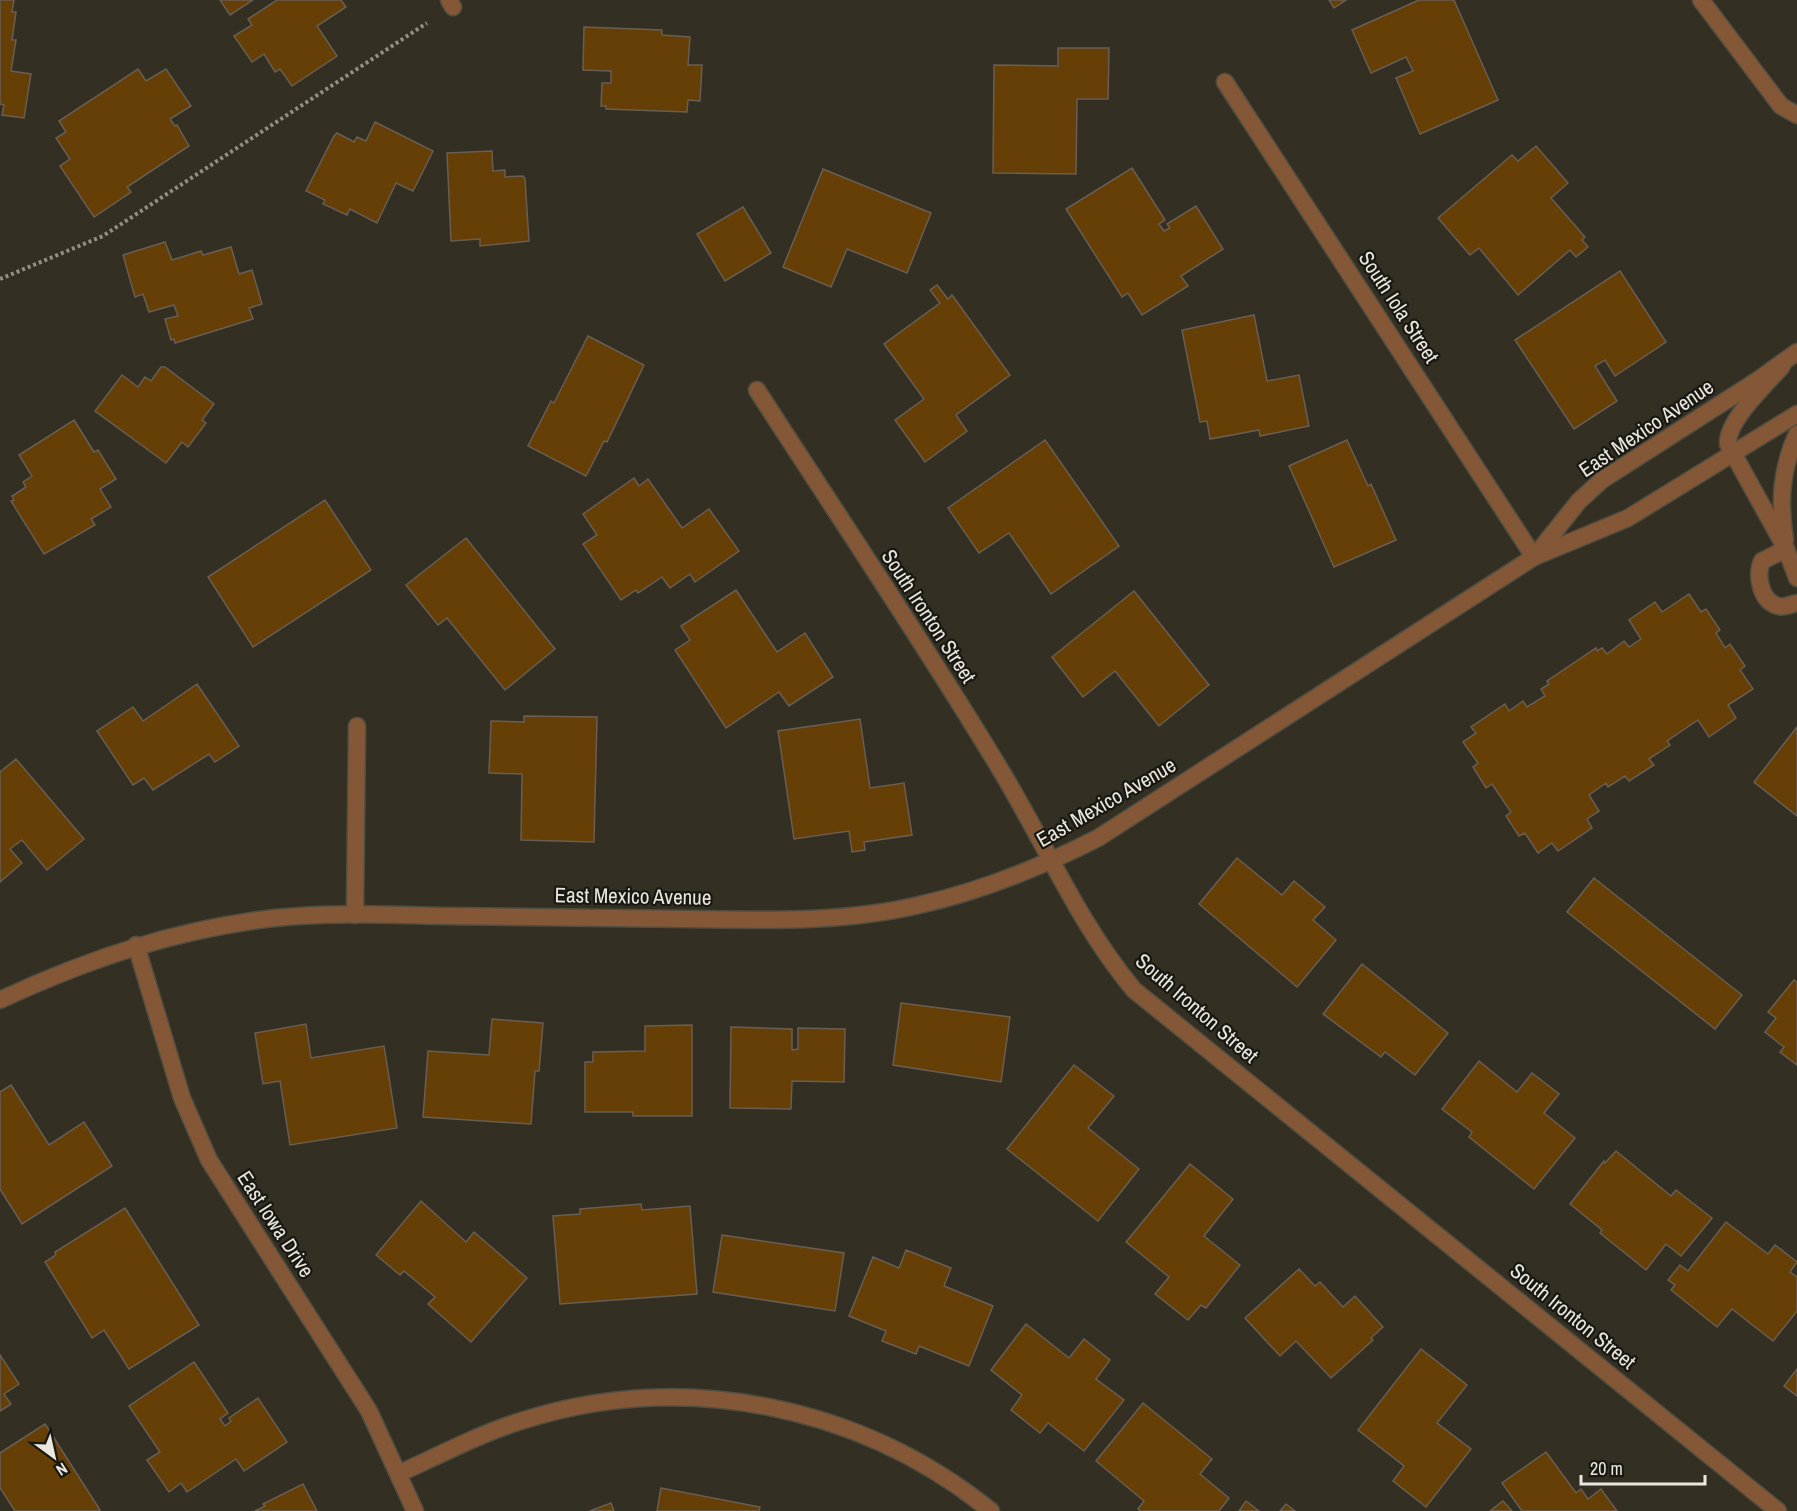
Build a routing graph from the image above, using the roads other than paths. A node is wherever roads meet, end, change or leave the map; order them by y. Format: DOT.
graph roads {
  1 [pos="1701,0"];
  2 [pos="1225,82"];
  3 [pos="1797,115"];
  4 [pos="1794,354"];
  5 [pos="757,390"];
  6 [pos="1797,414"];
  7 [pos="1797,434"];
  8 [pos="1732,455"];
  9 [pos="1786,549"];
  10 [pos="1534,557"];
  11 [pos="1797,578"];
  12 [pos="1797,603"];
  13 [pos="357,726"];
  14 [pos="1051,861"];
  15 [pos="355,915"];
  16 [pos="136,945"];
  17 [pos="0,1000"];
  18 [pos="400,1473"];
  19 [pos="415,1511"];
  20 [pos="992,1511"];
  21 [pos="1778,1511"];
  1 -- 3 [label="street"];
  2 -- 10 [label="street, South Iola Street"];
  4 -- 8 [label="street"];
  4 -- 10 [label="street, East Mexico Avenue"];
  5 -- 14 [label="street, South Ironton Street"];
  6 -- 8 [label="street, East Mexico Avenue"];
  7 -- 9 [label="street"];
  8 -- 9 [label="street"];
  8 -- 10 [label="street, East Mexico Avenue"];
  9 -- 11 [label="street"];
  9 -- 12 [label="street"];
  10 -- 14 [label="street, East Mexico Avenue"];
  13 -- 15 [label="street"];
  14 -- 15 [label="street, East Mexico Avenue"];
  14 -- 21 [label="street, South Ironton Street"];
  15 -- 16 [label="street, East Mexico Avenue"];
  16 -- 17 [label="street, East Mexico Avenue"];
  16 -- 18 [label="street, East Iowa Drive"];
  18 -- 19 [label="street, East Iowa Drive"];
  18 -- 20 [label="street"];
}
